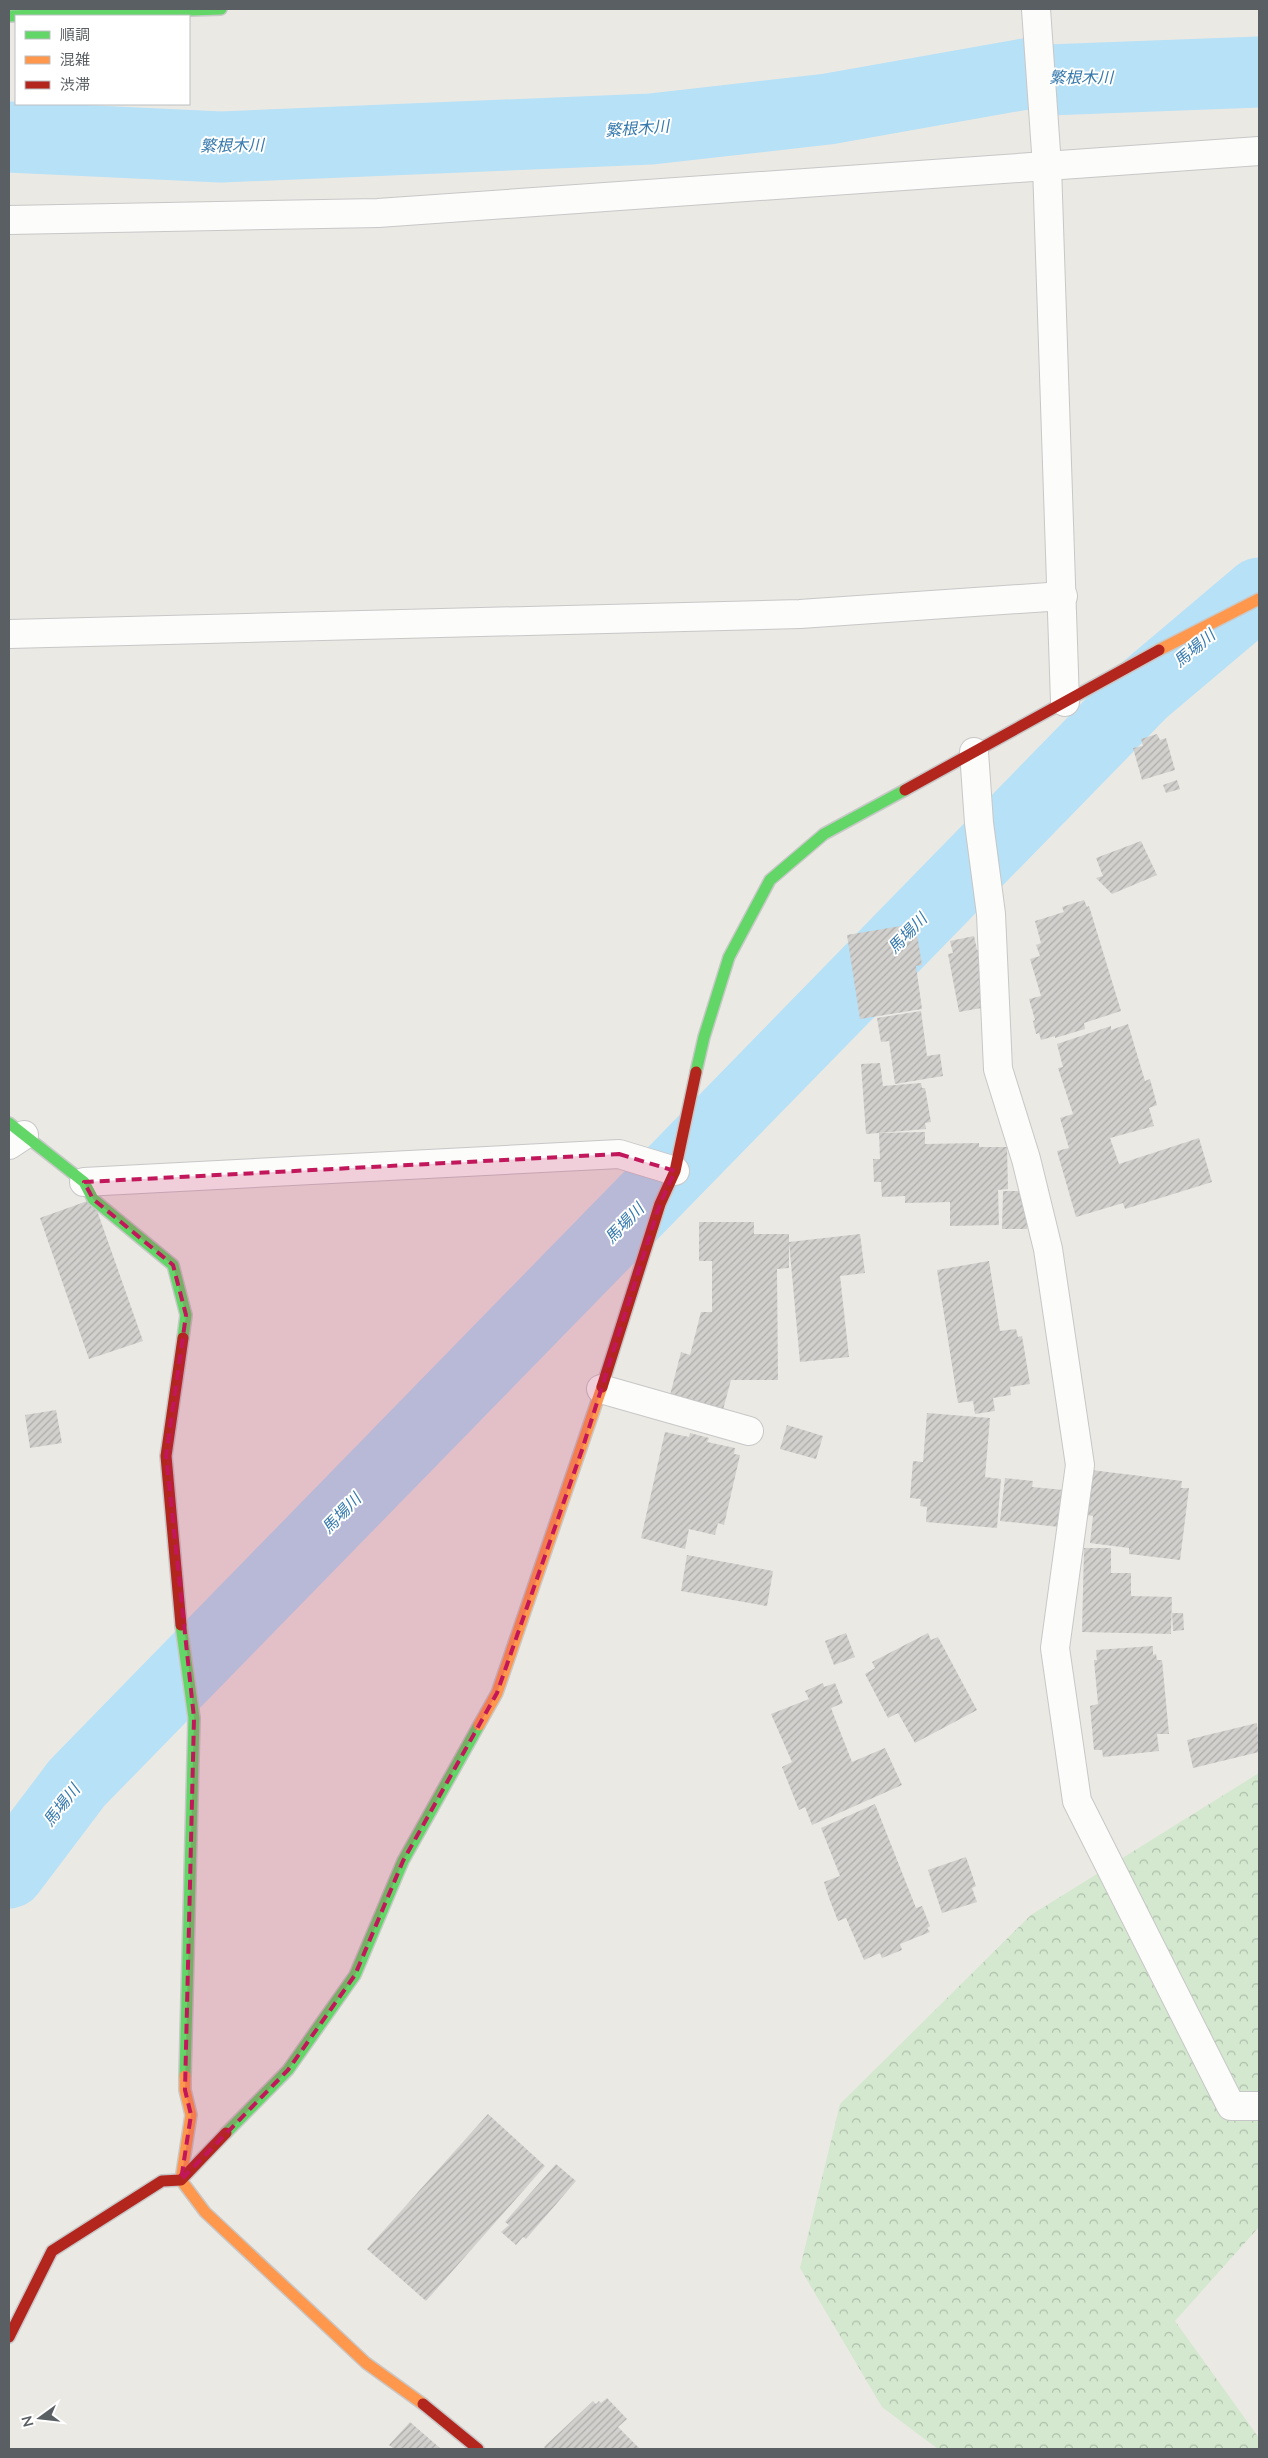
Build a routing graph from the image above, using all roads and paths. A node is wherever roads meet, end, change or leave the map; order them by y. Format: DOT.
graph roads {
  1 [pos="221,9"];
  2 [pos="1036,10"];
  3 [pos="56,15"];
  4 [pos="1259,152"];
  5 [pos="1047,166"];
  6 [pos="9,220"];
  7 [pos="1063,596"];
  8 [pos="1259,599"];
  9 [pos="9,634"];
  10 [pos="1065,702"];
  11 [pos="974,752"];
  12 [pos="14,1134"];
  13 [pos="675,1171"];
  14 [pos="84,1182"];
  15 [pos="601,1389"];
  16 [pos="749,1431"];
  17 [pos="1259,2106"];
  18 [pos="181,2180"];
  19 [pos="9,2337"];
  20 [pos="478,2449"];
  1 -- 3 [label="street"];
  2 -- 5 [label="street"];
  4 -- 5 [label="street"];
  5 -- 6 [label="street"];
  5 -- 7 [label="street"];
  7 -- 9 [label="street"];
  7 -- 10 [label="street"];
  8 -- 10 [label="street"];
  10 -- 11 [label="street"];
  11 -- 13 [label="street"];
  11 -- 17 [label="street"];
  12 -- 14 [label="street"];
  13 -- 14 [label="street"];
  13 -- 15 [label="street"];
  14 -- 18 [label="street"];
  15 -- 16 [label="street"];
  15 -- 18 [label="street"];
  18 -- 19 [label="street"];
  18 -- 20 [label="street"];
}
